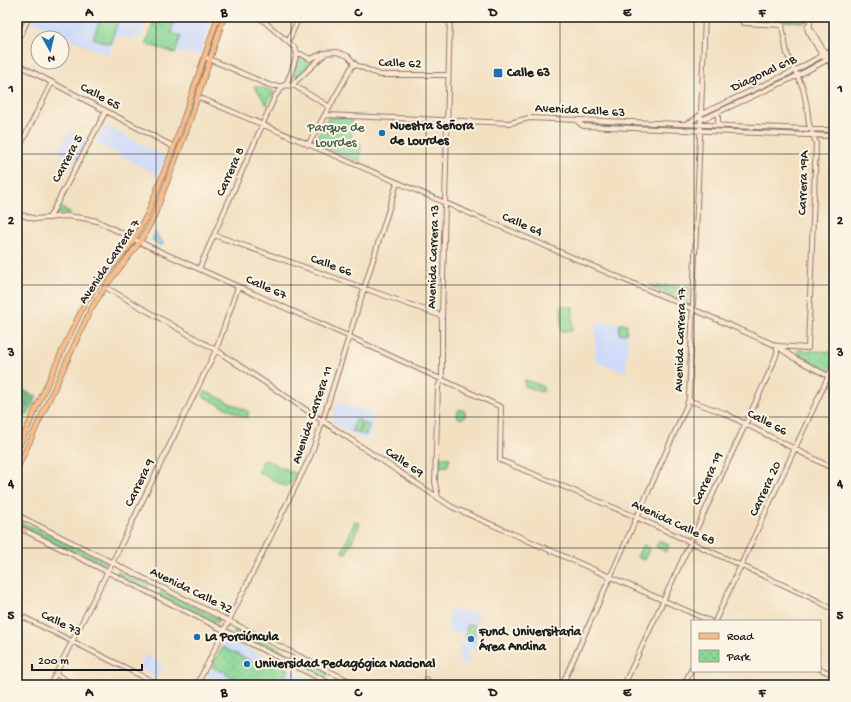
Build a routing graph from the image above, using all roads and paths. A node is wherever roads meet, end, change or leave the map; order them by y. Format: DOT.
graph roads {
  1 [pos="29,17"];
  2 [pos="218,17"];
  3 [pos="224,17"];
  4 [pos="259,17"];
  5 [pos="299,17"];
  6 [pos="450,17"];
  7 [pos="705,17"];
  8 [pos="743,17"];
  9 [pos="810,17"];
  10 [pos="288,42"];
  11 [pos="17,43"];
  12 [pos="834,49"];
  13 [pos="328,52"];
  14 [pos="297,54"];
  15 [pos="824,55"];
  16 [pos="834,56"];
  17 [pos="205,57"];
  18 [pos="210,60"];
  19 [pos="827,60"];
  20 [pos="354,63"];
  21 [pos="17,64"];
  22 [pos="794,71"];
  23 [pos="834,72"];
  24 [pos="292,73"];
  25 [pos="448,75"];
  26 [pos="797,76"];
  27 [pos="300,78"];
  28 [pos="52,82"];
  29 [pos="285,85"];
  30 [pos="292,85"];
  31 [pos="198,97"];
  32 [pos="330,107"];
  33 [pos="106,111"];
  34 [pos="718,112"];
  35 [pos="701,114"];
  36 [pos="326,115"];
  37 [pos="448,120"];
  38 [pos="570,120"];
  39 [pos="701,120"];
  40 [pos="263,125"];
  41 [pos="682,125"];
  42 [pos="701,125"];
  43 [pos="718,126"];
  44 [pos="811,129"];
  45 [pos="834,130"];
  46 [pos="700,131"];
  47 [pos="814,135"];
  48 [pos="834,136"];
  49 [pos="308,145"];
  50 [pos="174,147"];
  51 [pos="17,152"];
  52 [pos="397,182"];
  53 [pos="446,203"];
  54 [pos="17,214"];
  55 [pos="49,218"];
  56 [pos="214,235"];
  57 [pos="134,239"];
  58 [pos="140,242"];
  59 [pos="199,269"];
  60 [pos="105,287"];
  61 [pos="238,287"];
  62 [pos="364,288"];
  63 [pos="692,308"];
  64 [pos="442,316"];
  65 [pos="350,337"];
  66 [pos="777,346"];
  67 [pos="216,350"];
  68 [pos="834,364"];
  69 [pos="828,376"];
  70 [pos="442,379"];
  71 [pos="834,379"];
  72 [pos="688,400"];
  73 [pos="323,421"];
  74 [pos="745,423"];
  75 [pos="795,449"];
  76 [pos="17,451"];
  77 [pos="500,460"];
  78 [pos="17,469"];
  79 [pos="834,469"];
  80 [pos="438,497"];
  81 [pos="17,511"];
  82 [pos="19,516"];
  83 [pos="636,517"];
  84 [pos="17,528"];
  85 [pos="25,531"];
  86 [pos="691,542"];
  87 [pos="112,563"];
  88 [pos="741,566"];
  89 [pos="107,573"];
  90 [pos="609,577"];
  91 [pos="663,600"];
  92 [pos="834,610"];
  93 [pos="17,614"];
  94 [pos="708,620"];
  95 [pos="715,620"];
  96 [pos="228,621"];
  97 [pos="224,631"];
  98 [pos="72,641"];
  99 [pos="821,669"];
  100 [pos="691,670"];
  101 [pos="56,674"];
  102 [pos="338,675"];
  103 [pos="834,675"];
  104 [pos="427,679"];
  105 [pos="50,685"];
  106 [pos="74,685"];
  107 [pos="160,685"];
  108 [pos="197,685"];
  109 [pos="332,685"];
  110 [pos="357,685"];
  111 [pos="362,685"];
  112 [pos="426,685"];
  113 [pos="562,685"];
  114 [pos="624,685"];
  115 [pos="684,685"];
  1 -- 11 [label="street"];
  2 -- 17 [label="main road, Avenida Carrera 7"];
  3 -- 18 [label="main road, Avenida Carrera 7"];
  4 -- 10 [label="street"];
  5 -- 10 [label="street"];
  6 -- 25 [label="street, Avenida Carrera 13"];
  7 -- 35 [label="street, Avenida Carrera 17"];
  8 -- 22 [label="street, Carrera 19A"];
  9 -- 15 [label="street"];
  10 -- 14 [label="street"];
  12 -- 15 [label="street, Diagonal 61B"];
  13 -- 14 [label="street"];
  13 -- 20 [label="street, Calle 62"];
  13 -- 27 [label="street"];
  14 -- 24 [label="street"];
  15 -- 19 [label="street"];
  15 -- 22 [label="street, Diagonal 61B"];
  16 -- 19 [label="street, Diagonal 61B"];
  17 -- 18 [label="street"];
  17 -- 50 [label="main road, Avenida Carrera 7"];
  18 -- 29 [label="street"];
  18 -- 31 [label="main road, Avenida Carrera 7"];
  19 -- 23 [label="street"];
  19 -- 26 [label="street, Diagonal 61B"];
  20 -- 25 [label="street, Calle 62"];
  20 -- 32 [label="street"];
  21 -- 28 [label="street, Calle 65"];
  22 -- 26 [label="street, Carrera 19A"];
  22 -- 35 [label="street, Diagonal 61B"];
  24 -- 27 [label="street"];
  24 -- 29 [label="street"];
  25 -- 37 [label="street, Avenida Carrera 13"];
  26 -- 34 [label="street, Diagonal 61B"];
  26 -- 44 [label="street, Carrera 19A"];
  27 -- 30 [label="street"];
  28 -- 33 [label="street, Calle 65"];
  28 -- 51 [label="street"];
  29 -- 30 [label="street"];
  29 -- 40 [label="street, Carrera 8"];
  30 -- 32 [label="street"];
  31 -- 40 [label="street, Calle 64"];
  31 -- 58 [label="main road, Avenida Carrera 7"];
  32 -- 36 [label="street"];
  33 -- 50 [label="street, Calle 65"];
  33 -- 55 [label="street, Carrera 5"];
  34 -- 39 [label="street, Diagonal 61B"];
  34 -- 43 [label="street"];
  35 -- 39 [label="street, Avenida Carrera 17"];
  35 -- 41 [label="street, Diagonal 61B"];
  36 -- 37 [label="street, Avenida Calle 63"];
  36 -- 49 [label="street"];
  37 -- 38 [label="street, Avenida Calle 63"];
  37 -- 53 [label="street, Avenida Carrera 13"];
  38 -- 41 [label="street, Avenida Calle 63"];
  38 -- 46 [label="street, Avenida Calle 63"];
  39 -- 42 [label="street, Avenida Carrera 17"];
  40 -- 49 [label="street, Calle 64"];
  40 -- 56 [label="street, Carrera 8"];
  41 -- 42 [label="street, Avenida Calle 63"];
  42 -- 43 [label="street, Avenida Calle 63"];
  42 -- 46 [label="street, Avenida Carrera 17"];
  43 -- 44 [label="street, Avenida Calle 63"];
  44 -- 45 [label="street, Avenida Calle 63"];
  44 -- 47 [label="street, Carrera 19A"];
  46 -- 47 [label="street, Avenida Calle 63"];
  46 -- 63 [label="street, Avenida Carrera 17"];
  47 -- 48 [label="street, Avenida Calle 63"];
  47 -- 66 [label="street, Carrera 19A"];
  49 -- 52 [label="street, Calle 64"];
  50 -- 57 [label="main road, Avenida Carrera 7"];
  52 -- 53 [label="street, Calle 64"];
  52 -- 62 [label="street, Avenida Carrera 11"];
  53 -- 63 [label="street, Calle 64"];
  53 -- 64 [label="street, Avenida Carrera 13"];
  54 -- 55 [label="street, Calle 67"];
  55 -- 57 [label="street, Calle 67"];
  56 -- 59 [label="street, Carrera 8"];
  56 -- 62 [label="street, Calle 66"];
  57 -- 58 [label="street, Calle 67"];
  57 -- 76 [label="main road, Avenida Carrera 7"];
  58 -- 59 [label="street, Calle 67"];
  58 -- 60 [label="main road, Avenida Carrera 7"];
  59 -- 61 [label="street, Calle 67"];
  60 -- 67 [label="street, Calle 69"];
  60 -- 78 [label="main road, Avenida Carrera 7"];
  61 -- 65 [label="street, Calle 67"];
  61 -- 67 [label="street, Carrera 9"];
  62 -- 64 [label="street, Calle 66"];
  62 -- 65 [label="street, Avenida Carrera 11"];
  63 -- 66 [label="street, Calle 64"];
  63 -- 72 [label="street, Avenida Carrera 17"];
  64 -- 70 [label="street, Avenida Carrera 13"];
  65 -- 70 [label="street, Calle 67"];
  65 -- 73 [label="street, Avenida Carrera 11"];
  66 -- 69 [label="street, Calle 64"];
  66 -- 74 [label="street, Carrera 19"];
  67 -- 73 [label="street, Calle 69"];
  67 -- 87 [label="street, Carrera 9"];
  68 -- 69 [label="street, Carrera 20"];
  69 -- 71 [label="street, Calle 64"];
  69 -- 75 [label="street, Carrera 20"];
  70 -- 77 [label="street, Calle 67"];
  70 -- 80 [label="street, Avenida Carrera 13"];
  72 -- 74 [label="street, Calle 66"];
  72 -- 83 [label="street, Avenida Carrera 17"];
  73 -- 80 [label="street, Calle 69"];
  73 -- 96 [label="street, Avenida Carrera 11"];
  74 -- 75 [label="street, Calle 66"];
  74 -- 86 [label="street, Carrera 19"];
  75 -- 79 [label="street, Calle 66"];
  75 -- 88 [label="street, Carrera 20"];
  77 -- 83 [label="street, Avenida Calle 68"];
  80 -- 90 [label="street, Calle 69"];
  81 -- 82 [label="main road"];
  82 -- 87 [label="street, Avenida Calle 72"];
  83 -- 86 [label="street, Avenida Calle 68"];
  83 -- 90 [label="street, Avenida Carrera 17"];
  84 -- 85 [label="main road"];
  85 -- 89 [label="street, Avenida Calle 72"];
  86 -- 88 [label="street, Avenida Calle 68"];
  86 -- 91 [label="street, Carrera 19"];
  87 -- 89 [label="street, Carrera 9"];
  87 -- 96 [label="street, Avenida Calle 72"];
  88 -- 92 [label="street, Avenida Calle 68"];
  88 -- 95 [label="street, Carrera 20"];
  89 -- 97 [label="street, Avenida Calle 72"];
  89 -- 98 [label="street, Carrera 9"];
  90 -- 91 [label="street, Calle 69"];
  90 -- 113 [label="street, Avenida Carrera 17"];
  91 -- 94 [label="street, Calle 69"];
  91 -- 114 [label="street, Carrera 19"];
  93 -- 98 [label="street, Calle 73"];
  96 -- 97 [label="street, Avenida Carrera 11"];
  96 -- 102 [label="street, Avenida Calle 72"];
  97 -- 108 [label="street, Avenida Carrera 11"];
  97 -- 109 [label="street, Avenida Calle 72"];
  98 -- 101 [label="street, Carrera 9"];
  98 -- 107 [label="street, Calle 73"];
  99 -- 103 [label="street"];
  100 -- 115 [label="street"];
  101 -- 105 [label="street, Carrera 9"];
  101 -- 106 [label="street"];
  102 -- 110 [label="street, Avenida Calle 72"];
  102 -- 111 [label="street"];
  104 -- 112 [label="street"];
}
